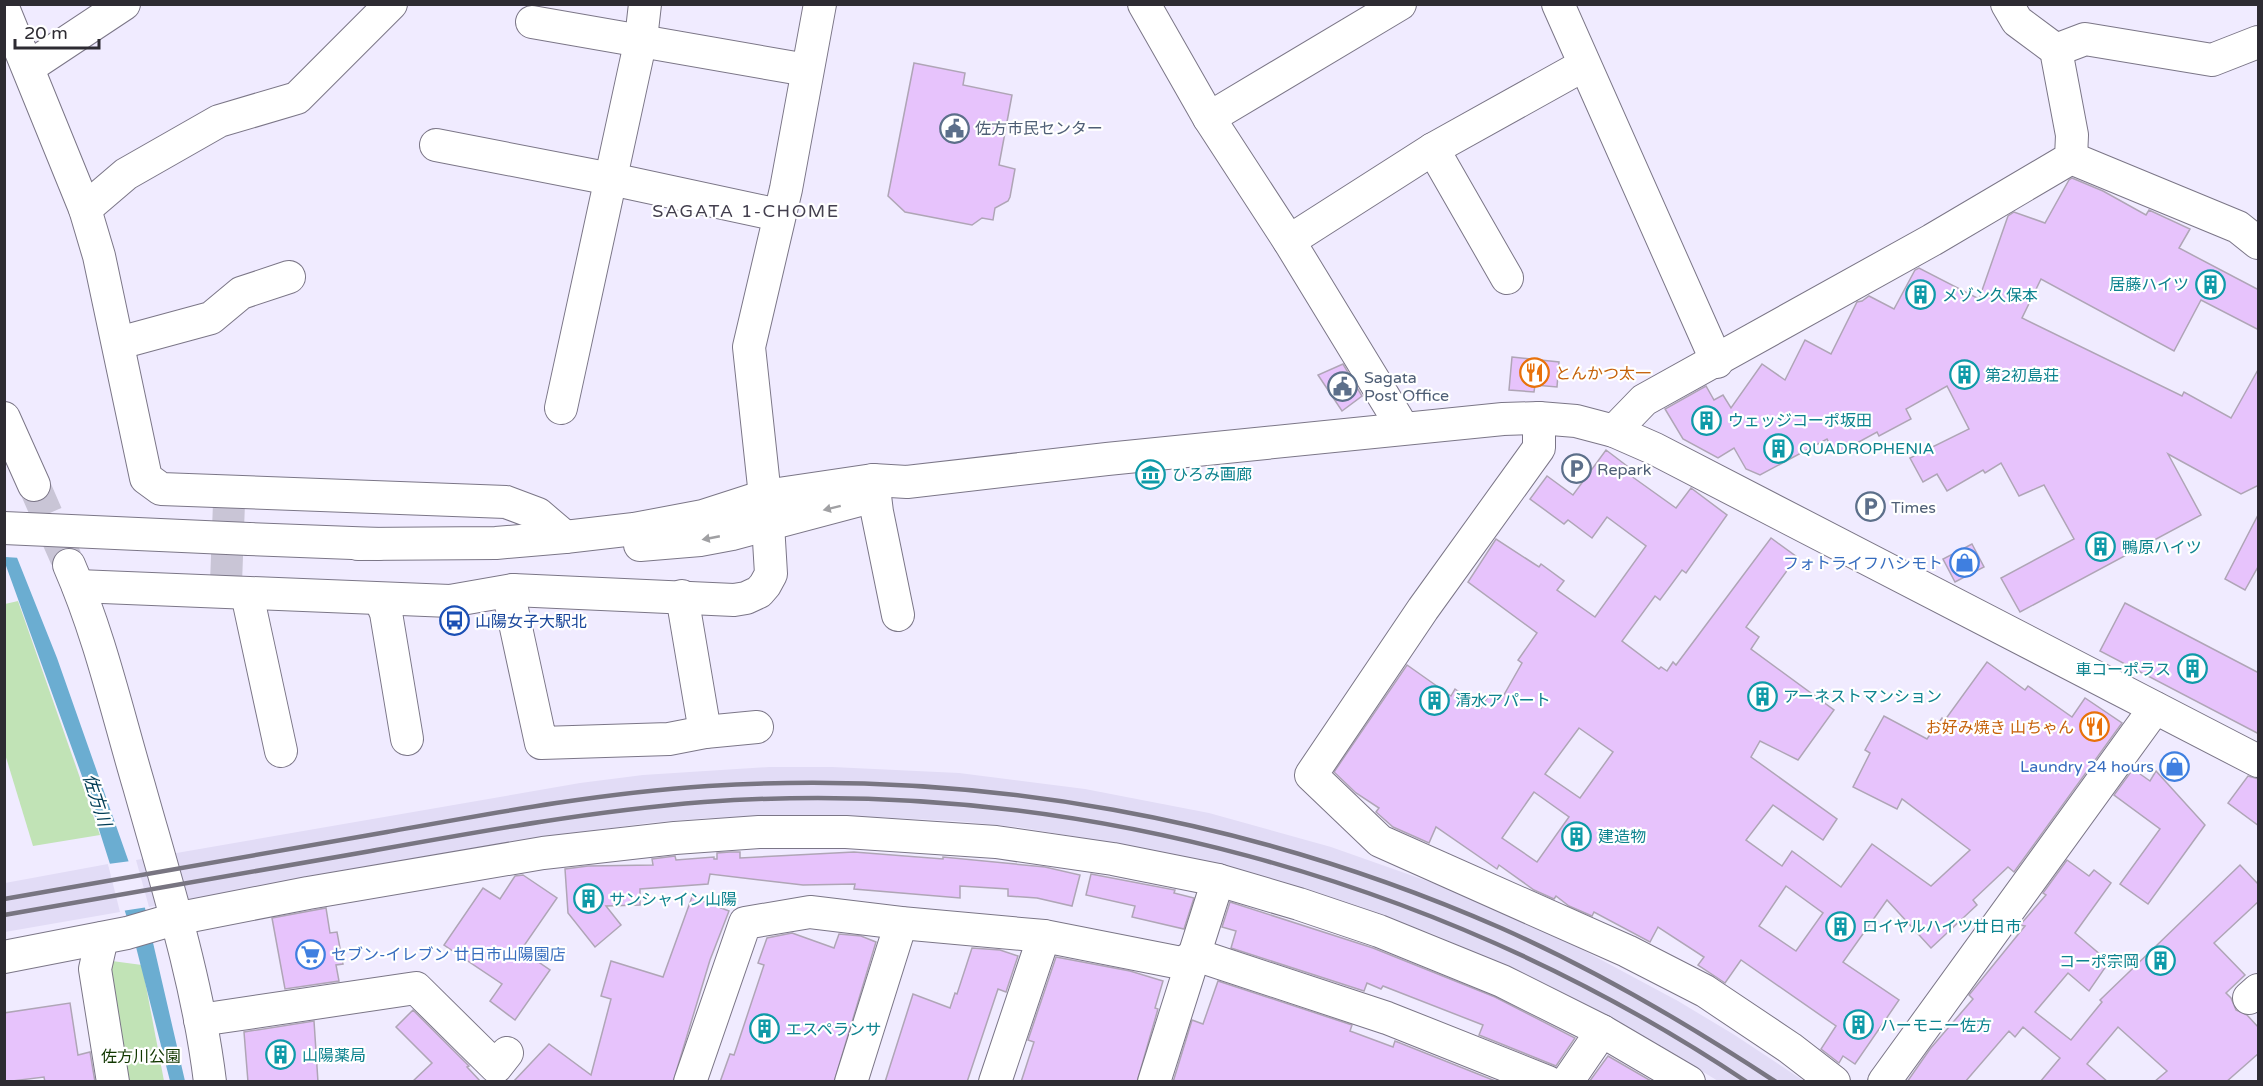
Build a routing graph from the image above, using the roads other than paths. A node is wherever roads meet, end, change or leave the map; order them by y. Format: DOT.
graph roads {
  1 [pos="124,4"];
  2 [pos="391,4"];
  3 [pos="645,4"];
  4 [pos="820,4"];
  5 [pos="1144,4"];
  6 [pos="1400,4"];
  7 [pos="1558,4"];
  8 [pos="2007,4"];
  9 [pos="4,10"];
  10 [pos="532,22"];
  11 [pos="641,39"];
  12 [pos="2259,42"];
  13 [pos="2056,50"];
  14 [pos="1584,65"];
  15 [pos="29,67"];
  16 [pos="807,70"];
  17 [pos="1209,118"];
  18 [pos="436,145"];
  19 [pos="1433,149"];
  20 [pos="2071,158"];
  21 [pos="611,179"];
  22 [pos="85,209"];
  23 [pos="779,215"];
  24 [pos="1289,242"];
  25 [pos="2259,243"];
  26 [pos="289,277"];
  27 [pos="1507,278"];
  28 [pos="119,344"];
  29 [pos="1717,362"];
  30 [pos="561,408"];
  31 [pos="4,418"];
  32 [pos="1539,418"];
  33 [pos="1403,428"];
  34 [pos="1614,431"];
  35 [pos="34,485"];
  36 [pos="874,488"];
  37 [pos="766,510"];
  38 [pos="4,528"];
  39 [pos="566,537"];
  40 [pos="358,544"];
  41 [pos="233,590"];
  42 [pos="513,590"];
  43 [pos="681,596"];
  44 [pos="380,599"];
  45 [pos="898,615"];
  46 [pos="2155,708"];
  47 [pos="757,727"];
  48 [pos="705,732"];
  49 [pos="407,739"];
  50 [pos="281,752"];
  51 [pos="2259,761"];
  52 [pos="1218,880"];
  53 [pos="901,923"];
  54 [pos="138,929"];
  55 [pos="1044,936"];
  56 [pos="1196,956"];
  57 [pos="4,957"];
  58 [pos="200,1020"];
  59 [pos="1602,1031"];
  60 [pos="507,1053"];
  61 [pos="1163,1079"];
  62 [pos="113,1082"];
  63 [pos="210,1082"];
  64 [pos="690,1082"];
  65 [pos="851,1082"];
  66 [pos="995,1082"];
  67 [pos="1548,1082"];
  68 [pos="1568,1082"];
  69 [pos="1689,1082"];
  70 [pos="1834,1082"];
  71 [pos="1884,1082"];
  1 -- 15 [label="street"];
  2 -- 22 [label="street"];
  3 -- 11 [label="street"];
  4 -- 16 [label="street"];
  5 -- 17 [label="street"];
  6 -- 17 [label="street"];
  7 -- 14 [label="street"];
  8 -- 13 [label="street"];
  9 -- 15 [label="street"];
  10 -- 11 [label="street"];
  11 -- 16 [label="street"];
  11 -- 21 [label="street"];
  12 -- 13 [label="street"];
  13 -- 20 [label="street"];
  14 -- 19 [label="street"];
  14 -- 29 [label="street"];
  15 -- 22 [label="street"];
  16 -- 23 [label="street"];
  17 -- 24 [label="street"];
  18 -- 21 [label="street"];
  19 -- 24 [label="street"];
  19 -- 27 [label="street"];
  20 -- 25 [label="street"];
  20 -- 29 [label="street"];
  21 -- 23 [label="street"];
  21 -- 30 [label="street"];
  22 -- 28 [label="street"];
  23 -- 37 [label="street"];
  24 -- 33 [label="street"];
  26 -- 28 [label="street"];
  28 -- 39 [label="street"];
  29 -- 34 [label="street"];
  31 -- 35 [label="street"];
  32 -- 33 [label="street"];
  32 -- 34 [label="street"];
  32 -- 70 [label="street"];
  33 -- 36 [label="street"];
  34 -- 46 [label="street"];
  36 -- 37 [label="street"];
  36 -- 45 [label="street"];
  37 -- 39 [label="street"];
  37 -- 40 [label="street, one-way"];
  37 -- 43 [label="street"];
  38 -- 40 [label="street, bridge"];
  39 -- 40 [label="street"];
  41 -- 44 [label="street"];
  41 -- 50 [label="street"];
  41 -- 54 [label="street"];
  42 -- 43 [label="street"];
  42 -- 44 [label="street"];
  42 -- 48 [label="street"];
  43 -- 48 [label="street"];
  44 -- 49 [label="street"];
  46 -- 51 [label="street"];
  46 -- 71 [label="street"];
  47 -- 48 [label="street"];
  52 -- 54 [label="street"];
  52 -- 56 [label="street"];
  52 -- 59 [label="street"];
  53 -- 55 [label="street"];
  53 -- 64 [label="street"];
  53 -- 65 [label="street"];
  54 -- 57 [label="street"];
  54 -- 58 [label="street"];
  54 -- 62 [label="street"];
  55 -- 56 [label="street"];
  55 -- 66 [label="street"];
  56 -- 61 [label="street"];
  56 -- 67 [label="street"];
  58 -- 60 [label="street"];
  58 -- 63 [label="street"];
  59 -- 68 [label="street"];
  59 -- 69 [label="street"];
}
